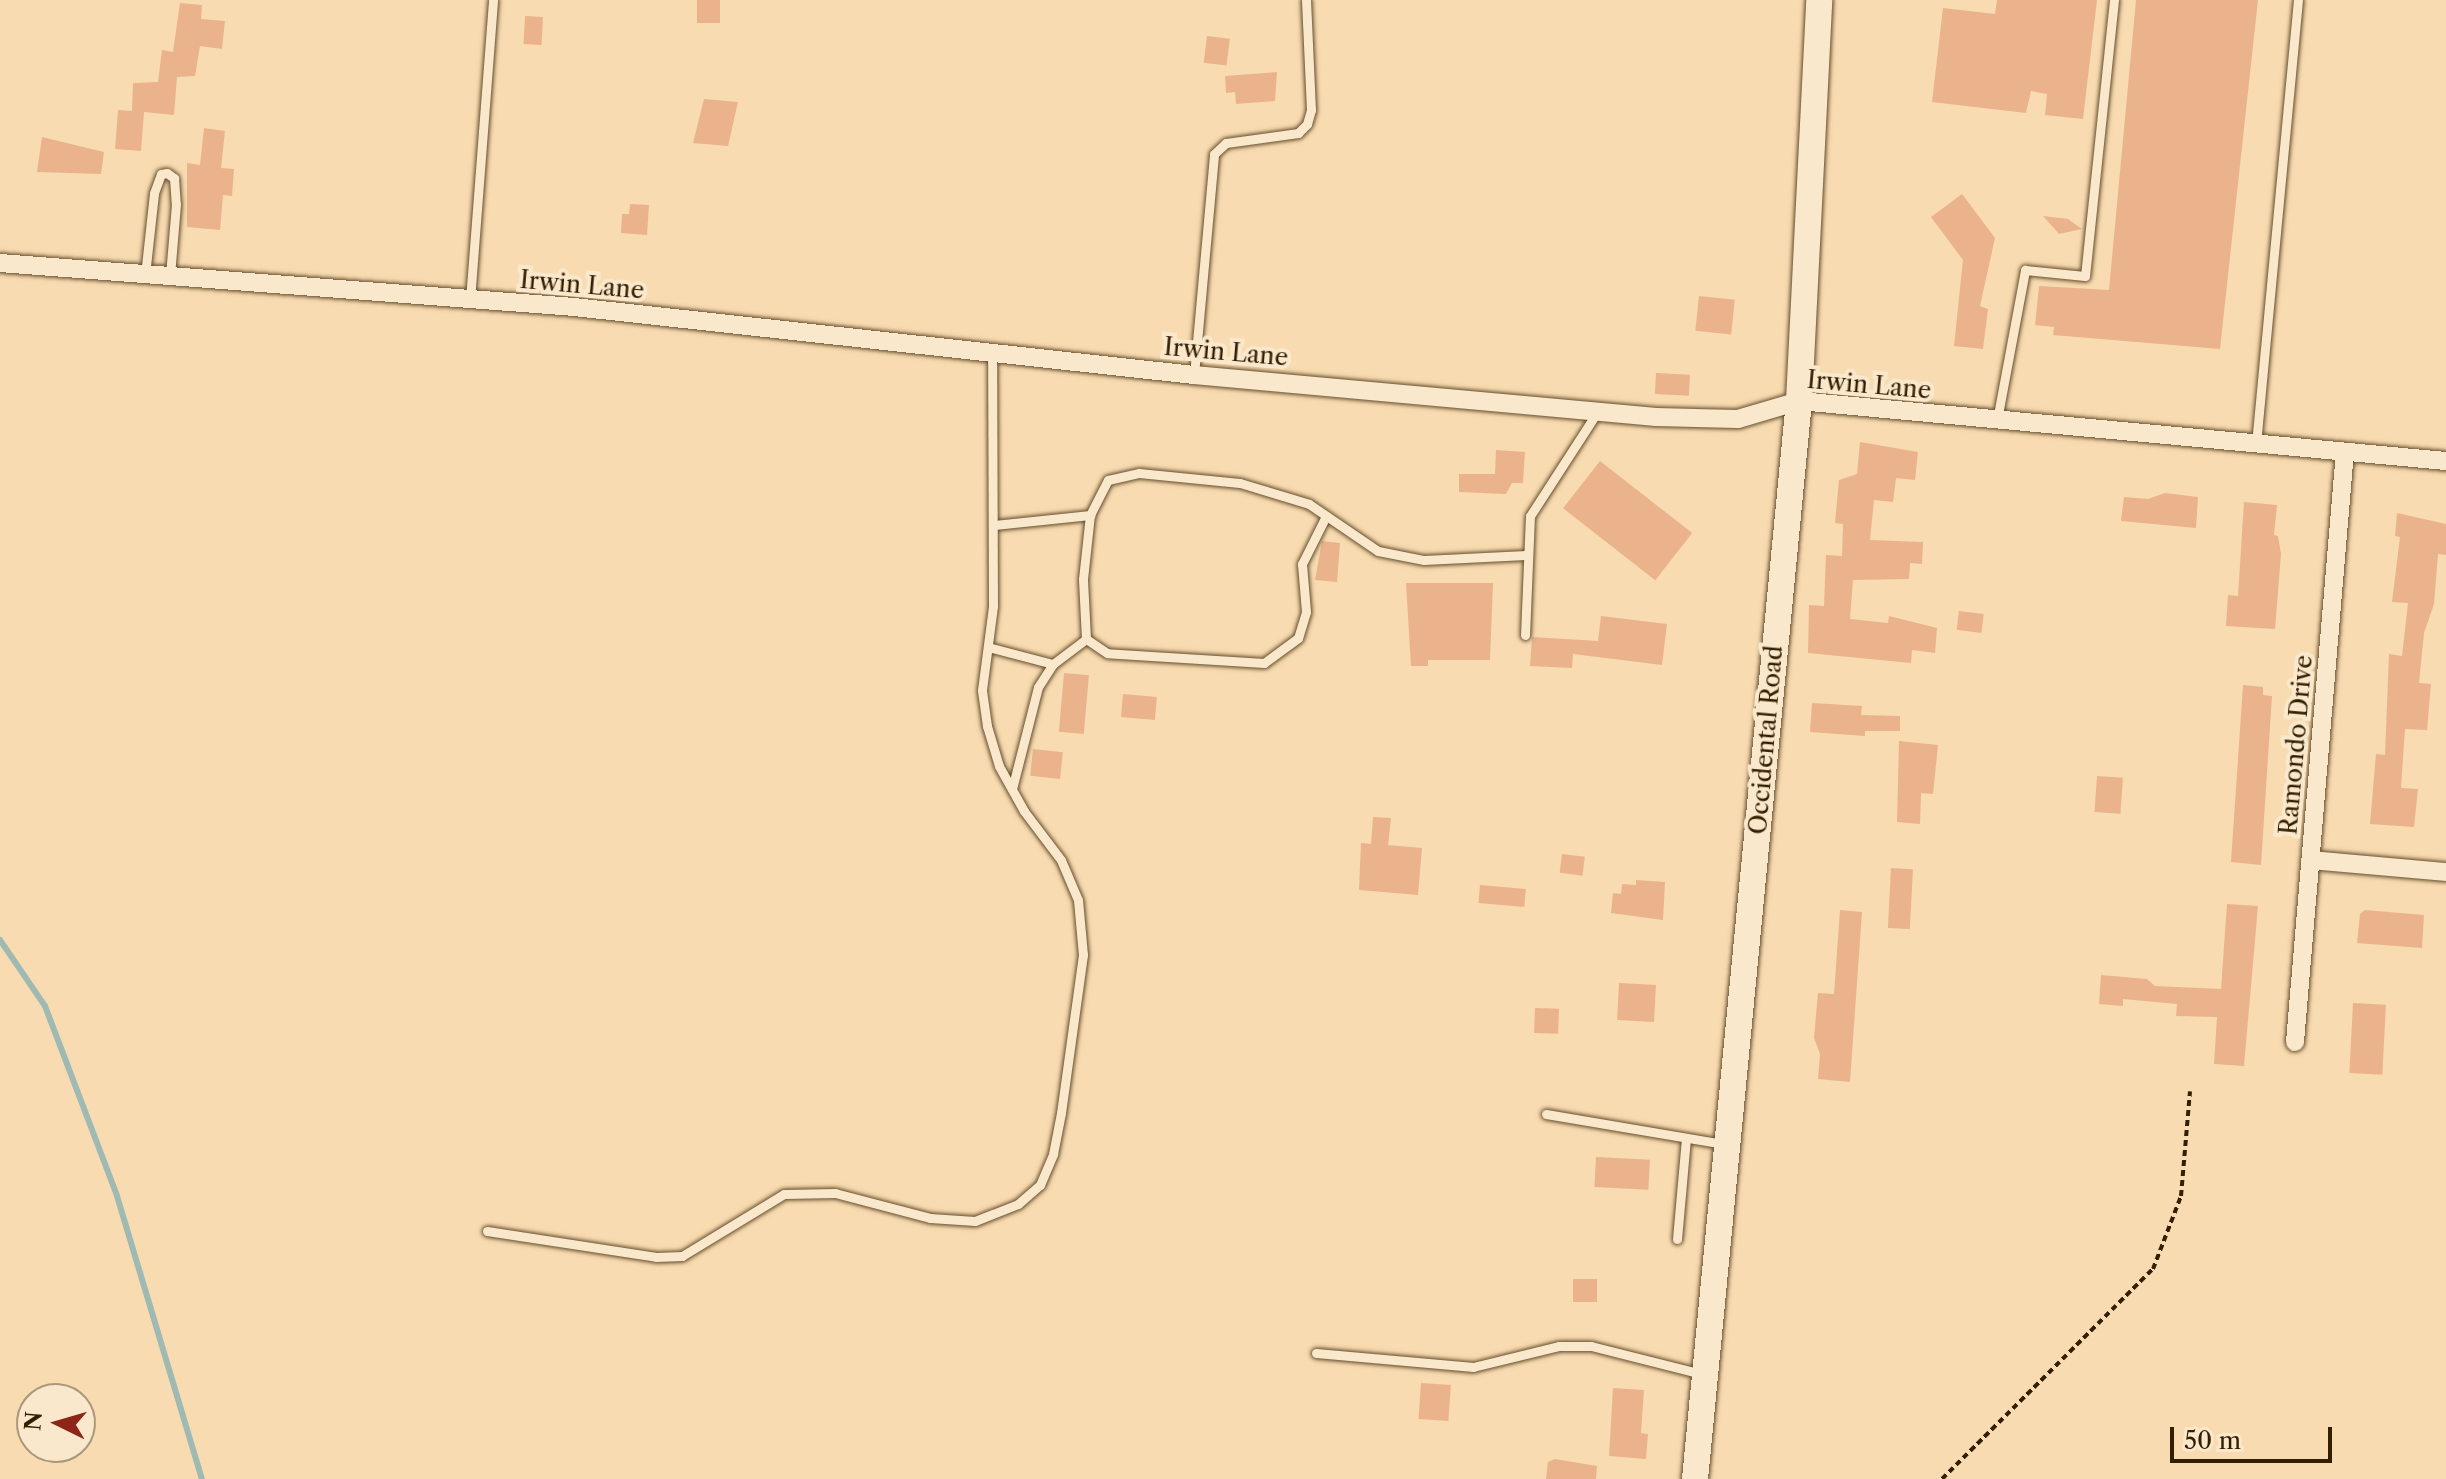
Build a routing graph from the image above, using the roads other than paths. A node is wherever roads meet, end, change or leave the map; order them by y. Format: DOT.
graph roads {
  1 [pos="493,0"];
  2 [pos="1306,0"];
  3 [pos="1819,0"];
  4 [pos="2114,0"];
  5 [pos="2298,0"];
  6 [pos="0,263"];
  7 [pos="145,275"];
  8 [pos="170,277"];
  9 [pos="470,300"];
  10 [pos="992,352"];
  11 [pos="1194,375"];
  12 [pos="1799,401"];
  13 [pos="1598,411"];
  14 [pos="1997,420"];
  15 [pos="2256,444"];
  16 [pos="2345,452"];
  17 [pos="2446,461"];
  18 [pos="1090,515"];
  19 [pos="1326,516"];
  20 [pos="994,525"];
  21 [pos="1526,555"];
  22 [pos="1525,635"];
  23 [pos="1086,639"];
  24 [pos="988,647"];
  25 [pos="1053,664"];
  26 [pos="1012,789"];
  27 [pos="2311,860"];
  28 [pos="2446,872"];
  29 [pos="2295,1042"];
  30 [pos="1546,1114"];
  31 [pos="1686,1138"];
  32 [pos="1727,1144"];
  33 [pos="487,1231"];
  34 [pos="1677,1239"];
  35 [pos="1316,1353"];
  36 [pos="1705,1375"];
  37 [pos="1695,1479"];
  1 -- 9 [label="lane"];
  2 -- 11 [label="lane"];
  3 -- 12 [label="street, Occidental Road"];
  4 -- 14 [label="lane"];
  5 -- 15 [label="lane"];
  6 -- 7 [label="street, Irwin Lane"];
  7 -- 8 [label="street, Irwin Lane"];
  7 -- 8 [label="lane"];
  8 -- 9 [label="street, Irwin Lane"];
  9 -- 10 [label="street, Irwin Lane"];
  10 -- 11 [label="street, Irwin Lane"];
  10 -- 20 [label="lane"];
  11 -- 13 [label="street, Irwin Lane"];
  12 -- 13 [label="street, Irwin Lane"];
  12 -- 14 [label="street, Irwin Lane"];
  12 -- 32 [label="street, Occidental Road"];
  13 -- 21 [label="lane"];
  14 -- 15 [label="street, Irwin Lane"];
  15 -- 16 [label="street, Irwin Lane"];
  16 -- 17 [label="street, Irwin Lane"];
  16 -- 27 [label="street, Ramondo Drive"];
  18 -- 19 [label="lane"];
  18 -- 20 [label="lane"];
  18 -- 23 [label="lane"];
  19 -- 21 [label="lane"];
  19 -- 23 [label="lane"];
  20 -- 24 [label="lane"];
  21 -- 22 [label="lane"];
  23 -- 25 [label="lane"];
  24 -- 25 [label="lane"];
  24 -- 26 [label="lane"];
  25 -- 26 [label="lane"];
  26 -- 33 [label="lane"];
  27 -- 28 [label="street"];
  27 -- 29 [label="street, Ramondo Drive"];
  30 -- 31 [label="lane"];
  31 -- 32 [label="lane"];
  31 -- 34 [label="lane"];
  32 -- 36 [label="street, Occidental Road"];
  35 -- 36 [label="lane"];
  36 -- 37 [label="street, Occidental Road"];
}
